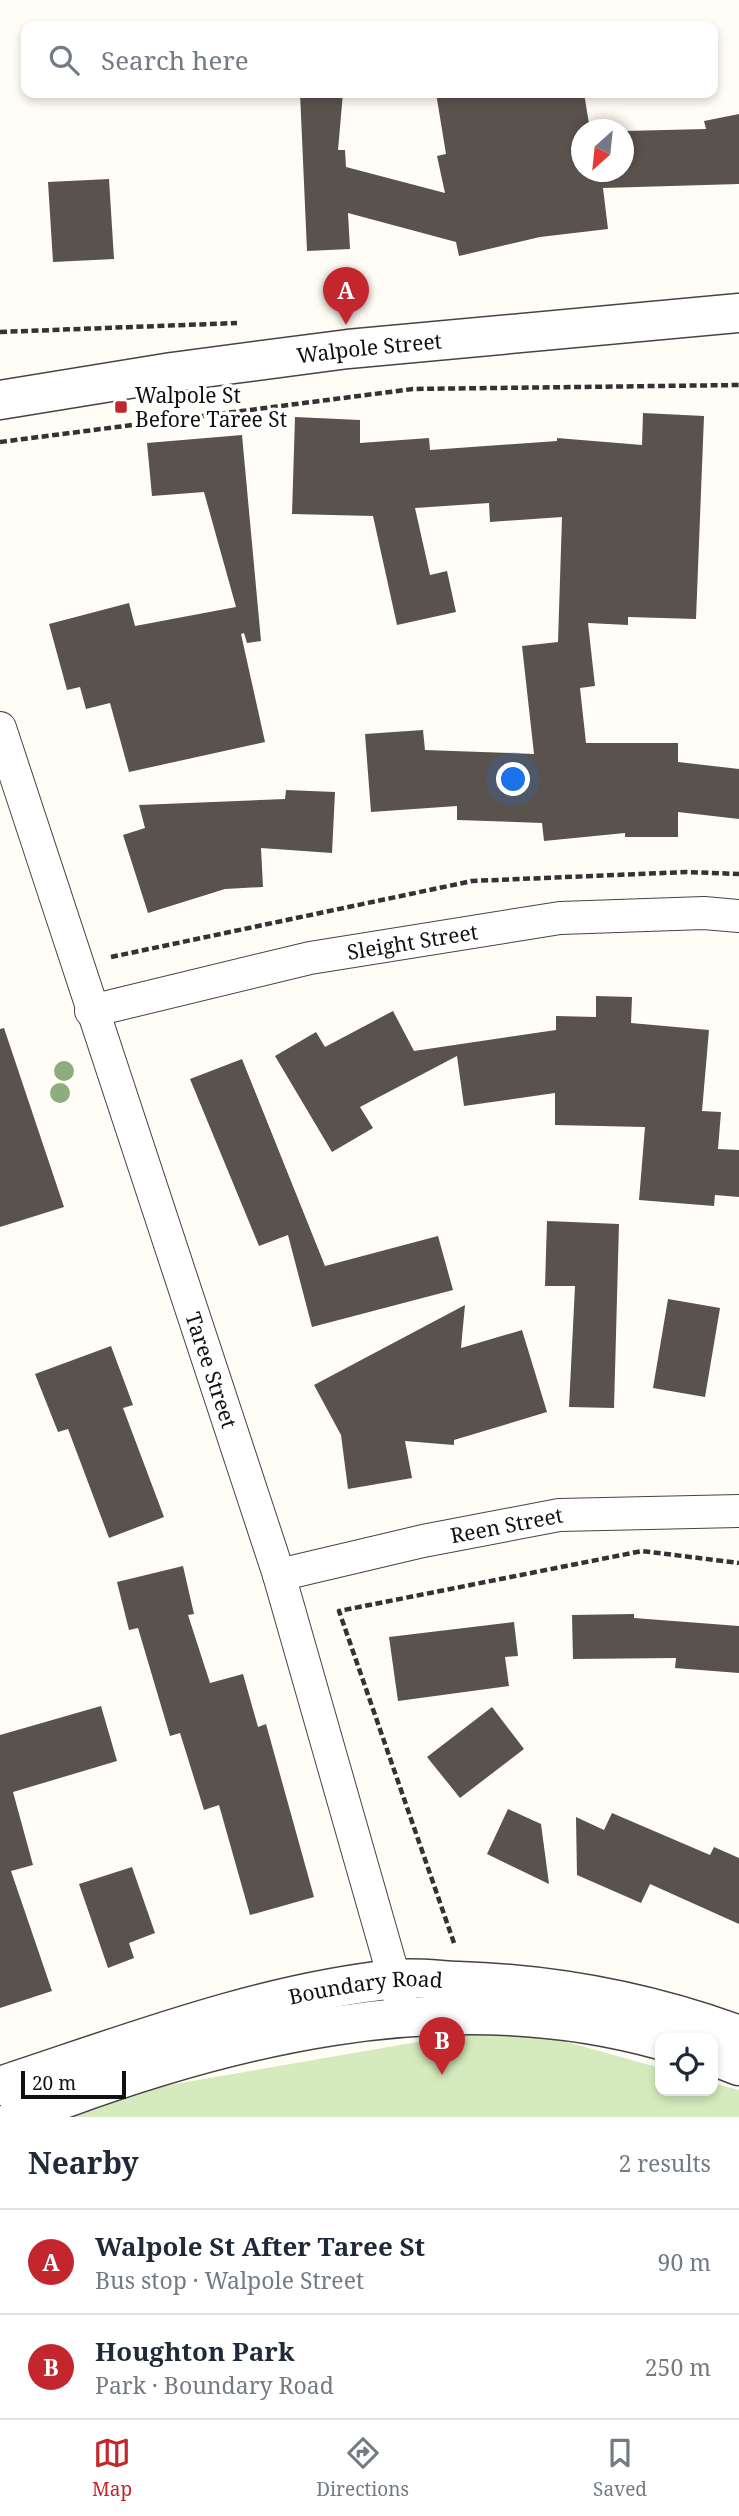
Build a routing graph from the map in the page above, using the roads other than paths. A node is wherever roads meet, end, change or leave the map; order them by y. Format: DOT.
graph roads {
  1 [pos="738,314"];
  2 [pos="0,400"];
  3 [pos="0,728"];
  4 [pos="739,916"];
  5 [pos="92,1011"];
  6 [pos="739,1511"];
  7 [pos="279,1575"];
  8 [pos="397,1979"];
  9 [pos="404,2017"];
  10 [pos="739,2035"];
  11 [pos="655,2039"];
  12 [pos="718,2058"];
  13 [pos="739,2066"];
  14 [pos="0,2086"];
  15 [pos="16,2117"];
  1 -- 2 [label="street, Walpole Street"];
  3 -- 5 [label="street, Taree Street"];
  4 -- 5 [label="street, Sleight Street"];
  5 -- 7 [label="street, Taree Street"];
  6 -- 7 [label="street, Reen Street"];
  7 -- 8 [label="street, Taree Street"];
  8 -- 9 [label="street, Taree Street"];
  8 -- 10 [label="street, Boundary Road"];
  8 -- 14 [label="street, Boundary Road"];
  9 -- 11 [label="street, Boundary Road"];
  9 -- 15 [label="street, Boundary Road"];
  12 -- 13 [label="street"];
}
